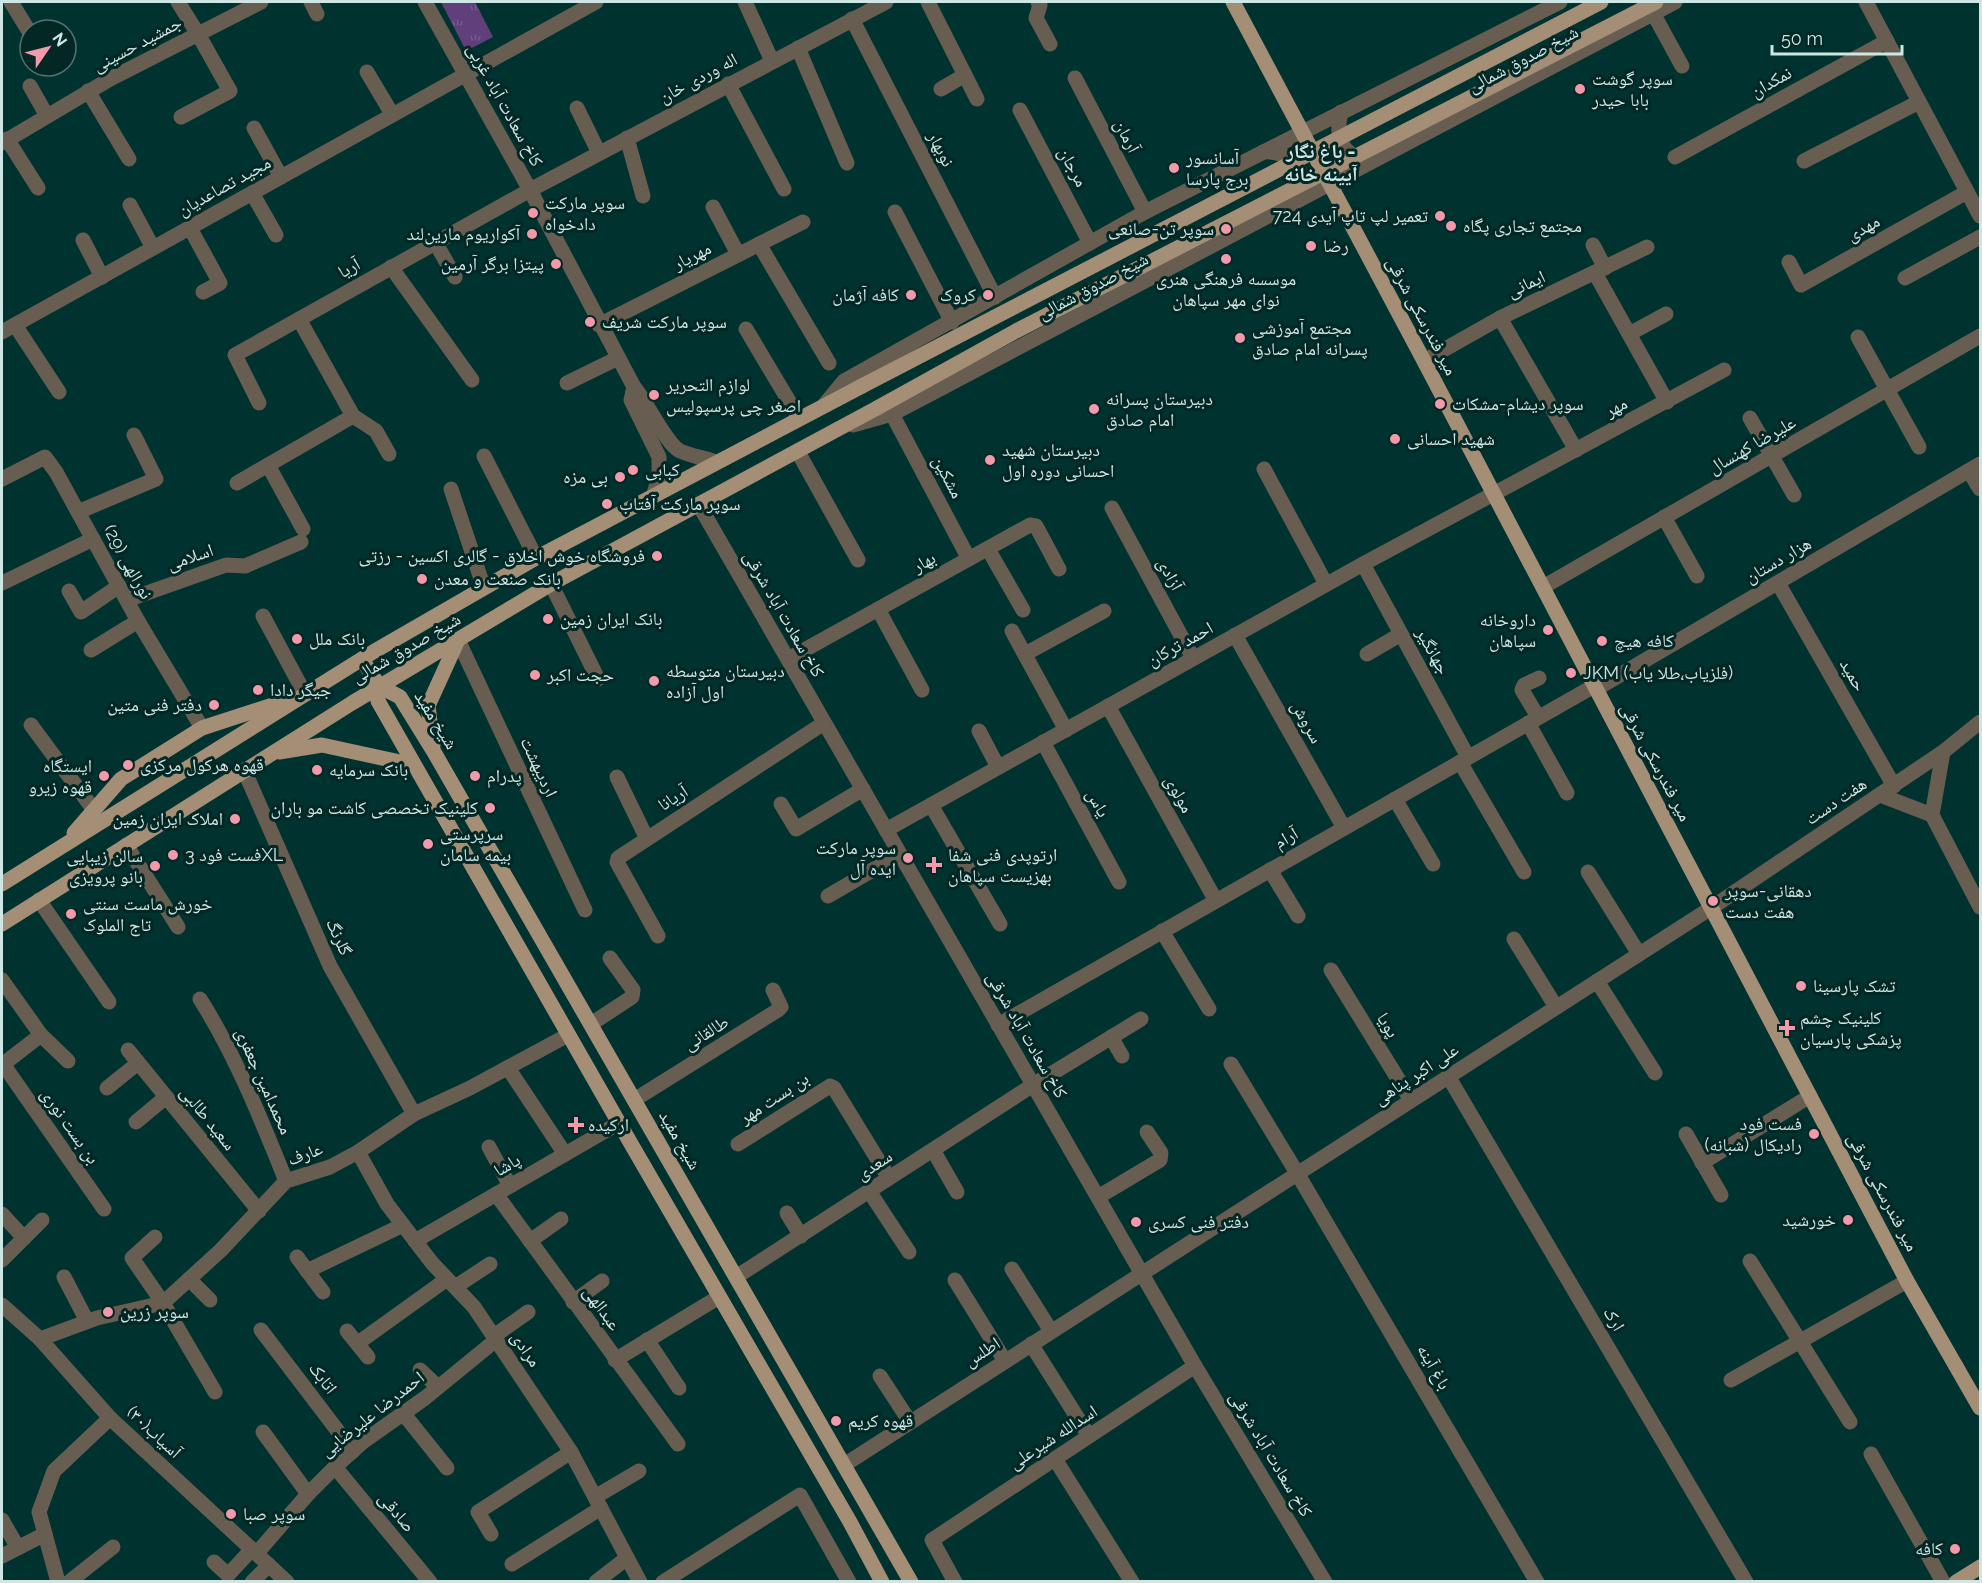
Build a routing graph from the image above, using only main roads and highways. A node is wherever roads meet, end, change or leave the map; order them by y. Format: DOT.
graph roads {
  1 [pos="1233,2"];
  2 [pos="1601,2"];
  3 [pos="1654,7"];
  4 [pos="458,640"];
  5 [pos="363,659"];
  6 [pos="379,686"];
  7 [pos="305,694"];
  8 [pos="434,752"];
  9 [pos="270,754"];
  10 [pos="414,765"];
  11 [pos="62,846"];
  12 [pos="4,877"];
  13 [pos="2,924"];
  14 [pos="1980,1408"];
  15 [pos="845,1467"];
  16 [pos="824,1478"];
  17 [pos="869,1509"];
  18 [pos="850,1522"];
  19 [pos="1980,1567"];
  20 [pos="882,1581"];
  21 [pos="911,1581"];
  22 [pos="1956,1581"];
  1 -- 14 [label="main road, میر فندرسکی شرقی"];
  2 -- 5 [label="main road, شیخ صدوق شمالی, bridge"];
  3 -- 4 [label="main road, شیخ صدوق شمالی, bridge"];
  4 -- 6 [label="main road, شیخ صدوق شمالی"];
  4 -- 8 [label="main road"];
  5 -- 6 [label="main road"];
  5 -- 7 [label="main road, شیخ صدوق شمالی"];
  6 -- 8 [label="main road, شیخ مفید"];
  6 -- 9 [label="main road, شیخ صدوق شمالی"];
  6 -- 10 [label="main road"];
  7 -- 11 [label="main road, شیخ صدوق شمالی"];
  7 -- 11 [label="main road"];
  8 -- 15 [label="main road, شیخ مفید"];
  9 -- 10 [label="main road"];
  9 -- 13 [label="main road, شیخ صدوق شمالی"];
  10 -- 16 [label="main road"];
  11 -- 12 [label="main road, شیخ صدوق شمالی"];
  15 -- 16 [label="main road"];
  15 -- 17 [label="main road, شیخ مفید"];
  16 -- 18 [label="main road"];
  17 -- 18 [label="main road"];
  17 -- 21 [label="main road, شیخ مفید"];
  18 -- 20 [label="main road"];
  19 -- 22 [label="main road"];
}
